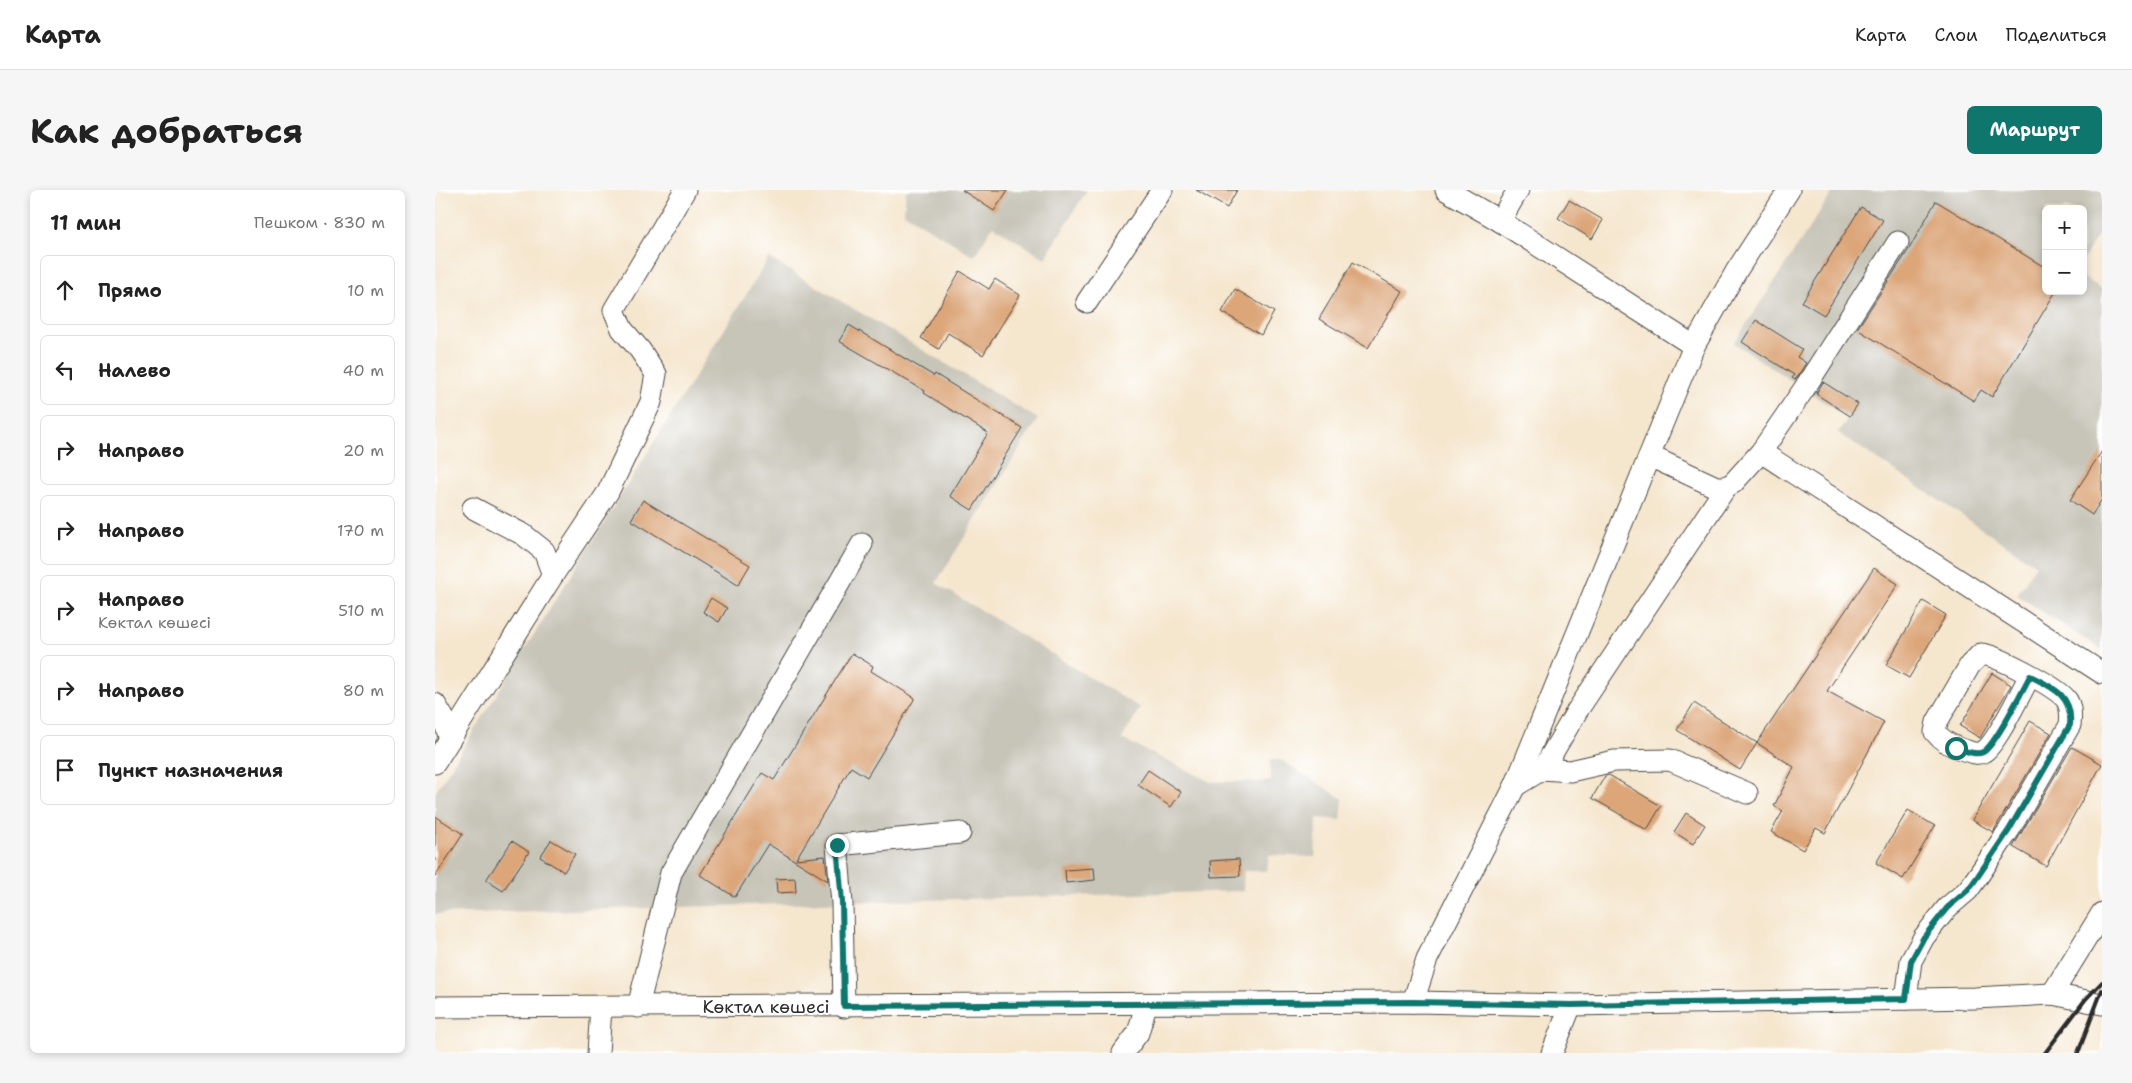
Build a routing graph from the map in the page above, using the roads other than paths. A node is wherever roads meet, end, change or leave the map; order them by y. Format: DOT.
graph roads {
  1 [pos="685,190"];
  2 [pos="1162,190"];
  3 [pos="1446,190"];
  4 [pos="1518,190"];
  5 [pos="1789,190"];
  6 [pos="1500,220"];
  7 [pos="1898,242"];
  8 [pos="1087,302"];
  9 [pos="1694,346"];
  10 [pos="1761,452"];
  11 [pos="1650,456"];
  12 [pos="1726,487"];
  13 [pos="473,508"];
  14 [pos="862,544"];
  15 [pos="553,574"];
  16 [pos="2102,673"];
  17 [pos="2030,676"];
  18 [pos="435,704"];
  19 [pos="450,739"];
  20 [pos="435,763"];
  21 [pos="1543,769"];
  22 [pos="1515,786"];
  23 [pos="1747,793"];
  24 [pos="960,833"];
  25 [pos="2102,913"];
  26 [pos="2052,994"];
  27 [pos="1906,999"];
  28 [pos="1413,1002"];
  29 [pos="2102,1004"];
  30 [pos="1146,1005"];
  31 [pos="1571,1005"];
  32 [pos="844,1006"];
  33 [pos="435,1007"];
  34 [pos="601,1007"];
  35 [pos="638,1007"];
  36 [pos="598,1053"];
  37 [pos="1123,1053"];
  38 [pos="1552,1053"];
  1 -- 15 [label="street"];
  2 -- 8 [label="street"];
  3 -- 6 [label="street"];
  4 -- 6 [label="street"];
  5 -- 9 [label="street"];
  6 -- 9 [label="street"];
  7 -- 10 [label="street"];
  9 -- 11 [label="street"];
  10 -- 12 [label="street"];
  10 -- 16 [label="street"];
  11 -- 12 [label="street"];
  11 -- 22 [label="street"];
  12 -- 21 [label="street"];
  13 -- 15 [label="street"];
  14 -- 35 [label="street"];
  15 -- 19 [label="street"];
  17 -- 17 [label="street"];
  17 -- 27 [label="street"];
  18 -- 19 [label="street"];
  19 -- 20 [label="street"];
  21 -- 22 [label="street"];
  21 -- 23 [label="street"];
  22 -- 28 [label="street"];
  24 -- 32 [label="street"];
  25 -- 26 [label="street"];
  26 -- 27 [label="street, Көктал көшесі"];
  26 -- 29 [label="street, Көктал көшесі"];
  27 -- 31 [label="street, Көктал көшесі"];
  28 -- 30 [label="street, Көктал көшесі"];
  28 -- 31 [label="street, Көктал көшесі"];
  30 -- 32 [label="street, Көктал көшесі"];
  30 -- 37 [label="street"];
  31 -- 38 [label="street"];
  32 -- 35 [label="street, Көктал көшесі"];
  33 -- 34 [label="street, Көктал көшесі"];
  34 -- 35 [label="street, Көктал көшесі"];
  34 -- 36 [label="street"];
}
